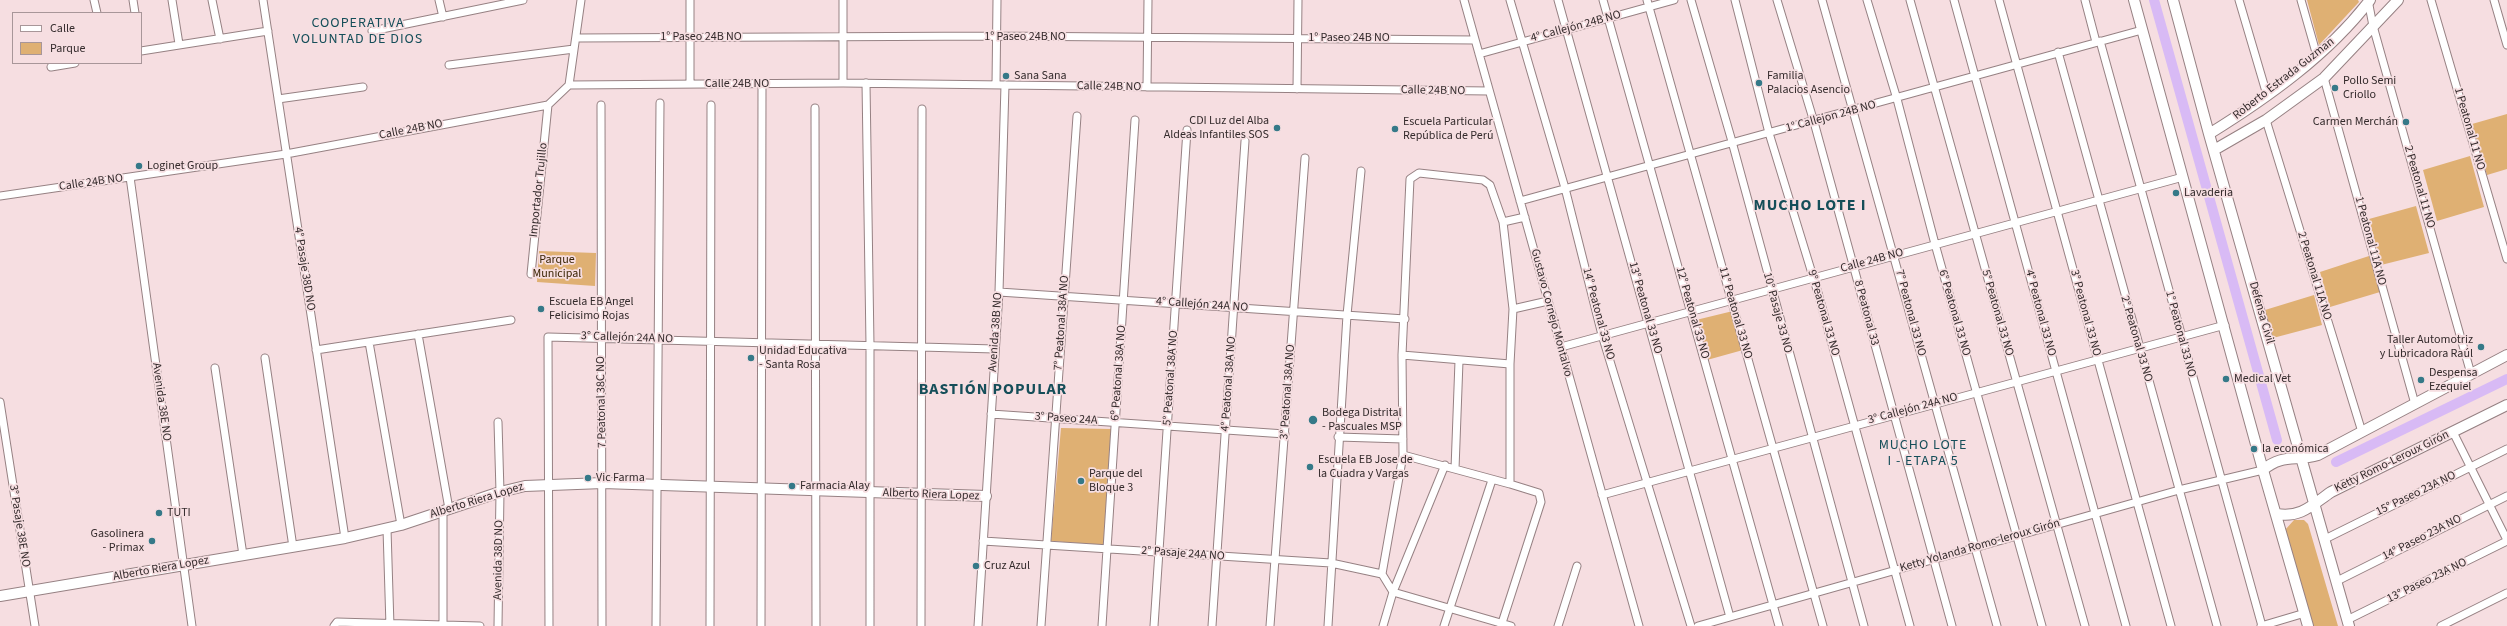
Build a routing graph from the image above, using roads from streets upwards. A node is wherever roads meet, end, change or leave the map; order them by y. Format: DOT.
graph roads {
  1 [pos="94,0"];
  2 [pos="133,0"];
  3 [pos="172,0"];
  4 [pos="212,0"];
  5 [pos="263,0"];
  6 [pos="439,0"];
  7 [pos="523,0"];
  8 [pos="581,0"];
  9 [pos="690,0"];
  10 [pos="843,0"];
  11 [pos="997,0"];
  12 [pos="1148,0"];
  13 [pos="1298,0"];
  14 [pos="1464,0"];
  15 [pos="1510,0"];
  16 [pos="1558,0"];
  17 [pos="1602,0"];
  18 [pos="1674,0"];
  19 [pos="1691,0"];
  20 [pos="1735,0"];
  21 [pos="1777,0"];
  22 [pos="1822,0"];
  23 [pos="1867,0"];
  24 [pos="1910,0"];
  25 [pos="1954,0"];
  26 [pos="1999,0"];
  27 [pos="2085,0"];
  28 [pos="2134,0"];
  29 [pos="2173,0"];
  30 [pos="2239,0"];
  31 [pos="2301,0"];
  32 [pos="2386,0"];
  33 [pos="2397,0"];
  34 [pos="2431,0"];
  35 [pos="2494,0"];
  36 [pos="2369,1"];
  37 [pos="1648,4"];
  38 [pos="96,12"];
  39 [pos="135,12"];
  40 [pos="443,17"];
  41 [pos="1609,18"];
  42 [pos="2353,22"];
  43 [pos="2373,26"];
  44 [pos="1566,30"];
  45 [pos="2142,30"];
  46 [pos="268,31"];
  47 [pos="372,31"];
  48 [pos="2366,34"];
  49 [pos="843,36"];
  50 [pos="997,36"];
  51 [pos="690,37"];
  52 [pos="1148,37"];
  53 [pos="220,38"];
  54 [pos="576,38"];
  55 [pos="1298,38"];
  56 [pos="1475,40"];
  57 [pos="2098,41"];
  58 [pos="1521,42"];
  59 [pos="179,44"];
  60 [pos="2507,45"];
  61 [pos="574,49"];
  62 [pos="142,51"];
  63 [pos="2058,52"];
  64 [pos="1479,54"];
  65 [pos="2316,56"];
  66 [pos="69,64"];
  67 [pos="2017,64"];
  68 [pos="449,65"];
  69 [pos="51,67"];
  70 [pos="1976,77"];
  71 [pos="2324,78"];
  72 [pos="843,83"];
  73 [pos="866,83"];
  74 [pos="690,84"];
  75 [pos="762,84"];
  76 [pos="569,85"];
  77 [pos="996,85"];
  78 [pos="1005,85"];
  79 [pos="363,87"];
  80 [pos="1147,87"];
  81 [pos="1936,88"];
  82 [pos="1297,90"];
  83 [pos="1489,91"];
  84 [pos="2267,95"];
  85 [pos="278,99"];
  86 [pos="1897,99"];
  87 [pos="660,103"];
  88 [pos="548,105"];
  89 [pos="601,105"];
  90 [pos="711,105"];
  91 [pos="815,108"];
  92 [pos="922,109"];
  93 [pos="1853,111"];
  94 [pos="1077,116"];
  95 [pos="1135,120"];
  96 [pos="2266,120"];
  97 [pos="1814,122"];
  98 [pos="1188,130"];
  99 [pos="1769,133"];
  100 [pos="2209,134"];
  101 [pos="1245,141"];
  102 [pos="1732,144"];
  103 [pos="2214,150"];
  104 [pos="286,154"];
  105 [pos="1689,156"];
  106 [pos="1305,158"];
  107 [pos="1651,167"];
  108 [pos="1361,171"];
  109 [pos="130,177"];
  110 [pos="2182,177"];
  111 [pos="1609,178"];
  112 [pos="1565,188"];
  113 [pos="2141,189"];
  114 [pos="0,196"];
  115 [pos="2097,199"];
  116 [pos="1520,201"];
  117 [pos="2058,209"];
  118 [pos="1525,217"];
  119 [pos="2016,221"];
  120 [pos="1503,222"];
  121 [pos="1975,233"];
  122 [pos="1935,244"];
  123 [pos="1894,255"];
  124 [pos="2507,259"];
  125 [pos="1853,266"];
  126 [pos="531,274"];
  127 [pos="1813,277"];
  128 [pos="1770,289"];
  129 [pos="999,292"];
  130 [pos="1064,296"];
  131 [pos="1123,300"];
  132 [pos="1732,300"];
  133 [pos="1548,301"];
  134 [pos="1176,304"];
  135 [pos="1234,307"];
  136 [pos="1513,309"];
  137 [pos="1294,311"];
  138 [pos="1691,311"];
  139 [pos="1347,315"];
  140 [pos="1405,319"];
  141 [pos="511,320"];
  142 [pos="1649,322"];
  143 [pos="2224,325"];
  144 [pos="418,334"];
  145 [pos="1602,335"];
  146 [pos="601,337"];
  147 [pos="2181,337"];
  148 [pos="658,339"];
  149 [pos="710,340"];
  150 [pos="369,342"];
  151 [pos="761,342"];
  152 [pos="815,344"];
  153 [pos="870,345"];
  154 [pos="1561,346"];
  155 [pos="921,347"];
  156 [pos="2139,348"];
  157 [pos="995,349"];
  158 [pos="316,350"];
  159 [pos="1402,355"];
  160 [pos="2507,355"];
  161 [pos="265,358"];
  162 [pos="2097,360"];
  163 [pos="1458,361"];
  164 [pos="1510,364"];
  165 [pos="216,368"];
  166 [pos="2055,371"];
  167 [pos="2471,374"];
  168 [pos="2016,381"];
  169 [pos="1977,392"];
  170 [pos="0,402"];
  171 [pos="1935,404"];
  172 [pos="2415,404"];
  173 [pos="2507,405"];
  174 [pos="991,414"];
  175 [pos="1892,415"];
  176 [pos="1055,418"];
  177 [pos="498,422"];
  178 [pos="1116,422"];
  179 [pos="1168,426"];
  180 [pos="1854,426"];
  181 [pos="1226,430"];
  182 [pos="2362,432"];
  183 [pos="2453,432"];
  184 [pos="1285,434"];
  185 [pos="1338,437"];
  186 [pos="1811,437"];
  187 [pos="1403,438"];
  188 [pos="1774,447"];
  189 [pos="2507,450"];
  190 [pos="1403,455"];
  191 [pos="1733,458"];
  192 [pos="2303,458"];
  193 [pos="1445,465"];
  194 [pos="2471,467"];
  195 [pos="1455,469"];
  196 [pos="1691,470"];
  197 [pos="2263,470"];
  198 [pos="2220,479"];
  199 [pos="1492,480"];
  200 [pos="1648,482"];
  201 [pos="548,483"];
  202 [pos="603,483"];
  203 [pos="1510,484"];
  204 [pos="657,485"];
  205 [pos="710,487"];
  206 [pos="761,489"];
  207 [pos="2179,490"];
  208 [pos="816,491"];
  209 [pos="500,492"];
  210 [pos="870,492"];
  211 [pos="921,494"];
  212 [pos="1602,495"];
  213 [pos="986,496"];
  214 [pos="2507,496"];
  215 [pos="2137,502"];
  216 [pos="2316,504"];
  217 [pos="2489,505"];
  218 [pos="446,510"];
  219 [pos="2095,514"];
  220 [pos="2277,514"];
  221 [pos="401,525"];
  222 [pos="2057,525"];
  223 [pos="387,529"];
  224 [pos="2017,536"];
  225 [pos="345,538"];
  226 [pos="2325,539"];
  227 [pos="983,540"];
  228 [pos="2507,541"];
  229 [pos="1046,545"];
  230 [pos="293,547"];
  231 [pos="1975,548"];
  232 [pos="1108,549"];
  233 [pos="1159,552"];
  234 [pos="243,555"];
  235 [pos="1217,556"];
  236 [pos="1275,560"];
  237 [pos="1933,560"];
  238 [pos="1331,564"];
  239 [pos="183,565"];
  240 [pos="1577,566"];
  241 [pos="1894,570"];
  242 [pos="1382,574"];
  243 [pos="2336,581"];
  244 [pos="1851,582"];
  245 [pos="30,592"];
  246 [pos="1393,592"];
  247 [pos="1814,593"];
  248 [pos="2507,593"];
  249 [pos="0,596"];
  250 [pos="1774,604"];
  251 [pos="1450,609"];
  252 [pos="2305,613"];
  253 [pos="1730,617"];
  254 [pos="2348,623"];
  255 [pos="335,624"];
  256 [pos="390,624"];
  257 [pos="443,625"];
  258 [pos="1502,625"];
  259 [pos="35,626"];
  260 [pos="192,626"];
  261 [pos="480,626"];
  262 [pos="498,626"];
  263 [pos="550,626"];
  264 [pos="602,626"];
  265 [pos="656,626"];
  266 [pos="710,626"];
  267 [pos="761,626"];
  268 [pos="816,626"];
  269 [pos="870,626"];
  270 [pos="921,626"];
  271 [pos="978,626"];
  272 [pos="1041,626"];
  273 [pos="1102,626"];
  274 [pos="1154,626"];
  275 [pos="1212,626"];
  276 [pos="1270,626"];
  277 [pos="1328,626"];
  278 [pos="1382,626"];
  279 [pos="1444,626"];
  280 [pos="1511,626"];
  281 [pos="1558,626"];
  282 [pos="1639,626"];
  283 [pos="1691,626"];
  284 [pos="1698,626"];
  285 [pos="1779,626"];
  286 [pos="1823,626"];
  287 [pos="1864,626"];
  288 [pos="1910,626"];
  289 [pos="1952,626"];
  290 [pos="1997,626"];
  291 [pos="2042,626"];
  292 [pos="2085,626"];
  293 [pos="2126,626"];
  294 [pos="2171,626"];
  295 [pos="2217,626"];
  296 [pos="2261,626"];
  297 [pos="2308,626"];
  298 [pos="2441,626"];
  1 -- 38 [label="street"];
  2 -- 39 [label="street"];
  3 -- 59 [label="street"];
  4 -- 53 [label="street"];
  5 -- 46 [label="street, 4° Pasaje 38D NO"];
  6 -- 40 [label="street"];
  7 -- 40 [label="street"];
  8 -- 54 [label="street"];
  9 -- 51 [label="street"];
  10 -- 49 [label="street"];
  11 -- 50 [label="street"];
  12 -- 52 [label="street"];
  13 -- 55 [label="street"];
  14 -- 56 [label="street, Gustavo Cornejo Montalvo"];
  15 -- 58 [label="street, 14° Peatonal 33 NO"];
  16 -- 44 [label="street, 13° Peatonal 33 NO"];
  17 -- 41 [label="street, 12° Peatonal 33 NO"];
  18 -- 37 [label="street, 4° Callejón 24B NO"];
  19 -- 102 [label="street, 10° Pasaje 33 NO"];
  20 -- 99 [label="street, 9° Peatonal 33 NO"];
  21 -- 97 [label="street, 8 Peatonal 33"];
  22 -- 93 [label="street, 7° Peatonal 33 NO"];
  23 -- 86 [label="street, 6° Peatonal 33 NO"];
  24 -- 81 [label="street, 5° Peatonal 33 NO"];
  25 -- 70 [label="street, 4° Peatonal 33 NO"];
  26 -- 67 [label="street, 3° Peatonal 33 NO"];
  27 -- 57 [label="street, 1° Peatonal 33 NO"];
  28 -- 45 [label="street"];
  29 -- 100 [label="street, Defensa Civil"];
  30 -- 84 [label="street"];
  31 -- 65 [label="street"];
  32 -- 33 [label="street"];
  33 -- 43 [label="street, Roberto Estrada Guzman"];
  34 -- 124 [label="street, 1 Peatonal 11 NO"];
  35 -- 60 [label="street"];
  36 -- 42 [label="street, Roberto Estrada Guzman"];
  36 -- 43 [label="street, 2 Peatonal 11 NO"];
  37 -- 41 [label="street, 4° Callejón 24B NO"];
  37 -- 105 [label="street, 11° Peatonal 33 NO"];
  40 -- 47 [label="street"];
  41 -- 44 [label="street, 4° Callejón 24B NO"];
  41 -- 107 [label="street, 12° Peatonal 33 NO"];
  42 -- 48 [label="street"];
  42 -- 65 [label="street, Roberto Estrada Guzman"];
  43 -- 48 [label="street, Roberto Estrada Guzman"];
  43 -- 167 [label="street, 2 Peatonal 11 NO"];
  44 -- 58 [label="street, 4° Callejón 24B NO"];
  44 -- 111 [label="street, 13° Peatonal 33 NO"];
  45 -- 57 [label="street, 1° Callejon 24B NO"];
  45 -- 110 [label="street"];
  46 -- 53 [label="street"];
  46 -- 85 [label="street, 4° Pasaje 38D NO"];
  48 -- 71 [label="street, Roberto Estrada Guzman"];
  49 -- 50 [label="street, 1° Paseo 24B NO"];
  49 -- 51 [label="street, 1° Paseo 24B NO"];
  49 -- 72 [label="street"];
  50 -- 52 [label="street, 1° Paseo 24B NO"];
  50 -- 77 [label="street"];
  51 -- 54 [label="street, 1° Paseo 24B NO"];
  51 -- 74 [label="street"];
  52 -- 55 [label="street, 1° Paseo 24B NO"];
  52 -- 80 [label="street"];
  53 -- 59 [label="street"];
  54 -- 61 [label="street"];
  55 -- 56 [label="street, 1° Paseo 24B NO"];
  55 -- 82 [label="street"];
  56 -- 64 [label="street, Gustavo Cornejo Montalvo"];
  57 -- 63 [label="street, 1° Callejon 24B NO"];
  57 -- 113 [label="street, 1° Peatonal 33 NO"];
  58 -- 64 [label="street, 4° Callejón 24B NO"];
  58 -- 112 [label="street, 14° Peatonal 33 NO"];
  59 -- 62 [label="street"];
  61 -- 68 [label="street"];
  61 -- 76 [label="street"];
  63 -- 67 [label="street, 1° Callejon 24B NO"];
  63 -- 115 [label="street, 2° Peatonal 33 NO"];
  64 -- 83 [label="street, Gustavo Cornejo Montalvo"];
  65 -- 84 [label="street, Roberto Estrada Guzman"];
  66 -- 69 [label="street"];
  67 -- 70 [label="street, 1° Callejon 24B NO"];
  67 -- 117 [label="street, 3° Peatonal 33 NO"];
  70 -- 81 [label="street, 1° Callejon 24B NO"];
  70 -- 119 [label="street, 4° Peatonal 33 NO"];
  71 -- 96 [label="street, Roberto Estrada Guzman"];
  71 -- 172 [label="street, 1 Peatonal 11A NO"];
  72 -- 73 [label="street, Calle 24B NO"];
  72 -- 75 [label="street, Calle 24B NO"];
  73 -- 77 [label="street, Calle 24B NO"];
  73 -- 153 [label="street"];
  74 -- 75 [label="street, Calle 24B NO"];
  74 -- 76 [label="street, Calle 24B NO"];
  75 -- 151 [label="street"];
  76 -- 88 [label="street"];
  77 -- 78 [label="street, Calle 24B NO"];
  78 -- 80 [label="street, Calle 24B NO"];
  78 -- 129 [label="street, Avenida 38B NO"];
  79 -- 85 [label="street"];
  80 -- 82 [label="street, Calle 24B NO"];
  81 -- 86 [label="street, 1° Callejon 24B NO"];
  81 -- 121 [label="street, 5° Peatonal 33 NO"];
  82 -- 83 [label="street, Calle 24B NO"];
  83 -- 116 [label="street, Gustavo Cornejo Montalvo"];
  84 -- 100 [label="street, Roberto Estrada Guzman"];
  85 -- 104 [label="street, 4° Pasaje 38D NO"];
  86 -- 93 [label="street, 1° Callejon 24B NO"];
  86 -- 122 [label="street, 6° Peatonal 33 NO"];
  87 -- 148 [label="street"];
  88 -- 104 [label="street, Calle 24B NO"];
  88 -- 126 [label="street, Importador Trujillo"];
  89 -- 146 [label="street, 7 Peatonal 38C NO"];
  90 -- 149 [label="street"];
  91 -- 152 [label="street"];
  92 -- 155 [label="street"];
  93 -- 97 [label="street, 1° Callejon 24B NO"];
  93 -- 123 [label="street, 7° Peatonal 33 NO"];
  94 -- 130 [label="street, 7° Peatonal 38A NO"];
  95 -- 131 [label="street, 6º Peatonal 38A NO"];
  96 -- 103 [label="street, Roberto Estrada Guzman"];
  96 -- 182 [label="street, 2 Peatonal 11A NO"];
  97 -- 99 [label="street, 1° Callejon 24B NO"];
  97 -- 125 [label="street, 8 Peatonal 33"];
  98 -- 134 [label="street, 5° Peatonal 38A NO"];
  99 -- 102 [label="street, 1° Callejon 24B NO"];
  99 -- 127 [label="street, 9° Peatonal 33 NO"];
  100 -- 103 [label="street, Defensa Civil"];
  101 -- 135 [label="street, 4° Peatonal 38A NO"];
  102 -- 105 [label="street, 1° Callejon 24B NO"];
  102 -- 128 [label="street, 10° Pasaje 33 NO"];
  103 -- 192 [label="street, Defensa Civil"];
  104 -- 109 [label="street, Calle 24B NO"];
  104 -- 158 [label="street, 4° Pasaje 38D NO"];
  105 -- 107 [label="street, 1° Callejon 24B NO"];
  105 -- 132 [label="street, 11° Peatonal 33 NO"];
  106 -- 137 [label="street, 3° Peatonal 38A NO"];
  107 -- 111 [label="street, 1° Callejon 24B NO"];
  107 -- 138 [label="street, 12° Peatonal 33 NO"];
  108 -- 139 [label="street"];
  109 -- 114 [label="street, Calle 24B NO"];
  109 -- 239 [label="street, Avenida 38E NO"];
  110 -- 113 [label="street, Calle 24B NO"];
  110 -- 143 [label="street"];
  111 -- 112 [label="street, 1° Callejon 24B NO"];
  111 -- 142 [label="street, 13° Peatonal 33 NO"];
  112 -- 116 [label="street, 1° Callejon 24B NO"];
  112 -- 145 [label="street, 14° Peatonal 33 NO"];
  113 -- 115 [label="street, Calle 24B NO"];
  113 -- 147 [label="street, 1° Peatonal 33 NO"];
  115 -- 117 [label="street, Calle 24B NO"];
  115 -- 156 [label="street, 2° Peatonal 33 NO"];
  116 -- 118 [label="street, Gustavo Cornejo Montalvo"];
  117 -- 119 [label="street, Calle 24B NO"];
  117 -- 162 [label="street, 3° Peatonal 33 NO"];
  118 -- 120 [label="street"];
  118 -- 133 [label="street, Gustavo Cornejo Montalvo"];
  119 -- 121 [label="street, Calle 24B NO"];
  119 -- 166 [label="street, 4° Peatonal 33 NO"];
  120 -- 136 [label="street"];
  120 -- 140 [label="street"];
  121 -- 122 [label="street, Calle 24B NO"];
  121 -- 168 [label="street, 5° Peatonal 33 NO"];
  122 -- 123 [label="street, Calle 24B NO"];
  122 -- 169 [label="street, 6° Peatonal 33 NO"];
  123 -- 125 [label="street, Calle 24B NO"];
  123 -- 171 [label="street, 7° Peatonal 33 NO"];
  125 -- 127 [label="street, Calle 24B NO"];
  125 -- 175 [label="street, 8 Peatonal 33"];
  127 -- 128 [label="street, Calle 24B NO"];
  127 -- 180 [label="street, 9° Peatonal 33 NO"];
  128 -- 132 [label="street, Calle 24B NO"];
  128 -- 186 [label="street, 10° Pasaje 33 NO"];
  129 -- 130 [label="street, 4° Callejón 24A NO"];
  129 -- 157 [label="street, Avenida 38B NO"];
  130 -- 131 [label="street, 4° Callejón 24A NO"];
  130 -- 176 [label="street, 7° Peatonal 38A NO"];
  131 -- 134 [label="street, 4° Callejón 24A NO"];
  131 -- 178 [label="street, 6º Peatonal 38A NO"];
  132 -- 138 [label="street, Calle 24B NO"];
  132 -- 188 [label="street, 11° Peatonal 33 NO"];
  133 -- 136 [label="street"];
  133 -- 154 [label="street, Gustavo Cornejo Montalvo"];
  134 -- 135 [label="street, 4° Callejón 24A NO"];
  134 -- 179 [label="street, 5° Peatonal 38A NO"];
  135 -- 137 [label="street, 4° Callejón 24A NO"];
  135 -- 181 [label="street, 4° Peatonal 38A NO"];
  136 -- 164 [label="street"];
  137 -- 139 [label="street, 4° Callejón 24A NO"];
  137 -- 184 [label="street, 3° Peatonal 38A NO"];
  138 -- 142 [label="street, Calle 24B NO"];
  138 -- 191 [label="street, 12° Peatonal 33 NO"];
  139 -- 140 [label="street, 4° Callejón 24A NO"];
  139 -- 185 [label="street"];
  140 -- 159 [label="street"];
  141 -- 144 [label="street"];
  142 -- 145 [label="street, Calle 24B NO"];
  142 -- 196 [label="street, 13° Peatonal 33 NO"];
  143 -- 147 [label="street, 3° Callejón 24A NO"];
  143 -- 197 [label="street"];
  144 -- 150 [label="street"];
  144 -- 218 [label="street"];
  145 -- 154 [label="street, Calle 24B NO"];
  145 -- 200 [label="street, 14° Peatonal 33 NO"];
  146 -- 148 [label="street, 3° Callejón 24A NO"];
  146 -- 201 [label="street, 3° Callejón 24A NO"];
  146 -- 202 [label="street, 7 Peatonal 38C NO"];
  147 -- 156 [label="street, 3° Callejón 24A NO"];
  147 -- 198 [label="street, 1° Peatonal 33 NO"];
  148 -- 149 [label="street, 3° Callejón 24A NO"];
  148 -- 204 [label="street"];
  149 -- 151 [label="street, 3° Callejón 24A NO"];
  149 -- 205 [label="street"];
  150 -- 158 [label="street"];
  150 -- 221 [label="street"];
  151 -- 152 [label="street, 3° Callejón 24A NO"];
  151 -- 206 [label="street"];
  152 -- 153 [label="street, 3° Callejón 24A NO"];
  152 -- 208 [label="street"];
  153 -- 155 [label="street, 3° Callejón 24A NO"];
  153 -- 210 [label="street"];
  154 -- 212 [label="street, Gustavo Cornejo Montalvo"];
  155 -- 157 [label="street, 3° Callejón 24A NO"];
  155 -- 211 [label="street"];
  156 -- 162 [label="street, 3° Callejón 24A NO"];
  156 -- 207 [label="street, 2° Peatonal 33 NO"];
  157 -- 174 [label="street, Avenida 38B NO"];
  158 -- 225 [label="street, 4° Pasaje 38D NO"];
  159 -- 163 [label="street"];
  159 -- 187 [label="street"];
  160 -- 167 [label="street"];
  161 -- 230 [label="street"];
  162 -- 166 [label="street, 3° Callejón 24A NO"];
  162 -- 215 [label="street, 3° Peatonal 33 NO"];
  163 -- 164 [label="street"];
  163 -- 195 [label="street"];
  164 -- 203 [label="street"];
  165 -- 234 [label="street"];
  166 -- 168 [label="street, 3° Callejón 24A NO"];
  166 -- 219 [label="street, 4° Peatonal 33 NO"];
  167 -- 172 [label="street"];
  168 -- 169 [label="street, 3° Callejón 24A NO"];
  168 -- 222 [label="street, 5° Peatonal 33 NO"];
  169 -- 171 [label="street, 3° Callejón 24A NO"];
  169 -- 224 [label="street, 6° Peatonal 33 NO"];
  170 -- 245 [label="street, 3° Pasaje 38E NO"];
  171 -- 175 [label="street, 3° Callejón 24A NO"];
  171 -- 231 [label="street, 7° Peatonal 33 NO"];
  172 -- 182 [label="street"];
  173 -- 183 [label="street, Ketty Romo-Leroux Girón"];
  174 -- 176 [label="street, 3° Paseo 24A"];
  174 -- 213 [label="street, Avenida 38B NO"];
  175 -- 180 [label="street, 3° Callejón 24A NO"];
  175 -- 237 [label="street, 8 Peatonal 33"];
  176 -- 178 [label="street, 3° Paseo 24A"];
  176 -- 229 [label="street, 7° Peatonal 38A NO"];
  177 -- 209 [label="street, Avenida 38D NO"];
  178 -- 179 [label="street, 3° Paseo 24A"];
  178 -- 232 [label="street, 6º Peatonal 38A NO"];
  179 -- 181 [label="street, 3° Paseo 24A"];
  179 -- 233 [label="street, 5° Peatonal 38A NO"];
  180 -- 186 [label="street, 3° Callejón 24A NO"];
  180 -- 241 [label="street, 9° Peatonal 33 NO"];
  181 -- 184 [label="street, 3° Paseo 24A"];
  181 -- 235 [label="street, 4° Peatonal 38A NO"];
  182 -- 192 [label="street"];
  183 -- 194 [label="street"];
  183 -- 216 [label="street, Ketty Romo-Leroux Girón"];
  184 -- 236 [label="street, 3° Peatonal 38A NO"];
  185 -- 187 [label="street"];
  185 -- 238 [label="street"];
  186 -- 188 [label="street, 3° Callejón 24A NO"];
  186 -- 244 [label="street, 10° Pasaje 33 NO"];
  187 -- 190 [label="street"];
  188 -- 191 [label="street, 3° Callejón 24A NO"];
  188 -- 247 [label="street, 11° Peatonal 33 NO"];
  189 -- 194 [label="street, 15° Paseo 23A NO"];
  190 -- 193 [label="street"];
  190 -- 242 [label="street"];
  191 -- 196 [label="street, 3° Callejón 24A NO"];
  191 -- 250 [label="street, 12° Peatonal 33 NO"];
  192 -- 197 [label="street"];
  192 -- 216 [label="street, Defensa Civil"];
  193 -- 195 [label="street"];
  193 -- 246 [label="street"];
  194 -- 217 [label="street"];
  194 -- 226 [label="street, 15° Paseo 23A NO"];
  195 -- 199 [label="street"];
  196 -- 200 [label="street, 3° Callejón 24A NO"];
  196 -- 253 [label="street, 13° Peatonal 33 NO"];
  197 -- 198 [label="street, Ketty Yolanda Romo-leroux Girón"];
  197 -- 220 [label="street"];
  198 -- 207 [label="street, Ketty Yolanda Romo-leroux Girón"];
  198 -- 296 [label="street, 1° Peatonal 33 NO"];
  199 -- 203 [label="street"];
  199 -- 251 [label="street"];
  200 -- 212 [label="street, 3° Callejón 24A NO"];
  200 -- 283 [label="street, 14° Peatonal 33 NO"];
  201 -- 202 [label="street, Alberto Riera Lopez"];
  201 -- 209 [label="street, Alberto Riera Lopez"];
  201 -- 263 [label="street, 3° Callejón 24A NO"];
  202 -- 204 [label="street, Alberto Riera Lopez"];
  202 -- 264 [label="street, 7 Peatonal 38C NO"];
  203 -- 258 [label="street"];
  204 -- 205 [label="street, Alberto Riera Lopez"];
  204 -- 265 [label="street"];
  205 -- 206 [label="street, Alberto Riera Lopez"];
  205 -- 266 [label="street"];
  206 -- 208 [label="street, Alberto Riera Lopez"];
  206 -- 267 [label="street"];
  207 -- 215 [label="street, Ketty Yolanda Romo-leroux Girón"];
  207 -- 295 [label="street, 2° Peatonal 33 NO"];
  208 -- 210 [label="street, Alberto Riera Lopez"];
  208 -- 268 [label="street"];
  209 -- 218 [label="street, Alberto Riera Lopez"];
  209 -- 262 [label="street, Avenida 38D NO"];
  210 -- 211 [label="street, Alberto Riera Lopez"];
  210 -- 269 [label="street"];
  211 -- 213 [label="street, Alberto Riera Lopez"];
  211 -- 270 [label="street"];
  212 -- 282 [label="street, Gustavo Cornejo Montalvo"];
  213 -- 227 [label="street, Avenida 38B NO"];
  214 -- 217 [label="street, 14° Paseo 23A NO"];
  215 -- 219 [label="street, Ketty Yolanda Romo-leroux Girón"];
  215 -- 294 [label="street, 3° Peatonal 33 NO"];
  216 -- 220 [label="street, Ketty Romo-Leroux Girón"];
  216 -- 226 [label="street, Defensa Civil"];
  217 -- 228 [label="street"];
  217 -- 243 [label="street, 14° Paseo 23A NO"];
  218 -- 221 [label="street, Alberto Riera Lopez"];
  218 -- 257 [label="street"];
  219 -- 222 [label="street, Ketty Yolanda Romo-leroux Girón"];
  219 -- 293 [label="street, 4° Peatonal 33 NO"];
  220 -- 252 [label="street"];
  221 -- 223 [label="street, Alberto Riera Lopez"];
  222 -- 224 [label="street, Ketty Yolanda Romo-leroux Girón"];
  222 -- 292 [label="street, 5° Peatonal 33 NO"];
  223 -- 225 [label="street, Alberto Riera Lopez"];
  223 -- 256 [label="street"];
  224 -- 231 [label="street, Ketty Yolanda Romo-leroux Girón"];
  224 -- 291 [label="street, 6° Peatonal 33 NO"];
  225 -- 230 [label="street, Alberto Riera Lopez"];
  226 -- 243 [label="street, Defensa Civil"];
  227 -- 229 [label="street, 2° Pasaje 24A NO"];
  227 -- 271 [label="street, Avenida 38B NO"];
  228 -- 254 [label="street, 13° Paseo 23A NO"];
  229 -- 232 [label="street, 2° Pasaje 24A NO"];
  229 -- 272 [label="street, 7° Peatonal 38A NO"];
  230 -- 234 [label="street, Alberto Riera Lopez"];
  231 -- 237 [label="street, Ketty Yolanda Romo-leroux Girón"];
  231 -- 290 [label="street, 7° Peatonal 33 NO"];
  232 -- 233 [label="street, 2° Pasaje 24A NO"];
  232 -- 273 [label="street, 6º Peatonal 38A NO"];
  233 -- 235 [label="street, 2° Pasaje 24A NO"];
  233 -- 274 [label="street, 5° Peatonal 38A NO"];
  234 -- 239 [label="street, Alberto Riera Lopez"];
  235 -- 236 [label="street, 2° Pasaje 24A NO"];
  235 -- 275 [label="street, 4° Peatonal 38A NO"];
  236 -- 238 [label="street, 2° Pasaje 24A NO"];
  236 -- 276 [label="street, 3° Peatonal 38A NO"];
  237 -- 241 [label="street, Ketty Yolanda Romo-leroux Girón"];
  237 -- 289 [label="street, 8 Peatonal 33"];
  238 -- 242 [label="street, 2° Pasaje 24A NO"];
  238 -- 277 [label="street"];
  239 -- 245 [label="street, Alberto Riera Lopez"];
  239 -- 260 [label="street, Avenida 38E NO"];
  240 -- 281 [label="street"];
  241 -- 244 [label="street, Ketty Yolanda Romo-leroux Girón"];
  241 -- 288 [label="street, 9° Peatonal 33 NO"];
  242 -- 246 [label="street"];
  243 -- 254 [label="street, Defensa Civil"];
  244 -- 247 [label="street, Ketty Yolanda Romo-leroux Girón"];
  244 -- 287 [label="street, 10° Pasaje 33 NO"];
  245 -- 249 [label="street, Alberto Riera Lopez"];
  245 -- 259 [label="street, 3° Pasaje 38E NO"];
  246 -- 251 [label="street"];
  246 -- 278 [label="street"];
  247 -- 250 [label="street, Ketty Yolanda Romo-leroux Girón"];
  247 -- 286 [label="street, 11° Peatonal 33 NO"];
  248 -- 298 [label="street"];
  250 -- 253 [label="street, Ketty Yolanda Romo-leroux Girón"];
  250 -- 285 [label="street, 12° Peatonal 33 NO"];
  251 -- 258 [label="street"];
  251 -- 279 [label="street"];
  252 -- 296 [label="street"];
  252 -- 297 [label="street"];
  253 -- 284 [label="street, Ketty Yolanda Romo-leroux Girón"];
  255 -- 256 [label="street"];
  256 -- 257 [label="street"];
  257 -- 261 [label="street"];
  258 -- 280 [label="street"];
}
